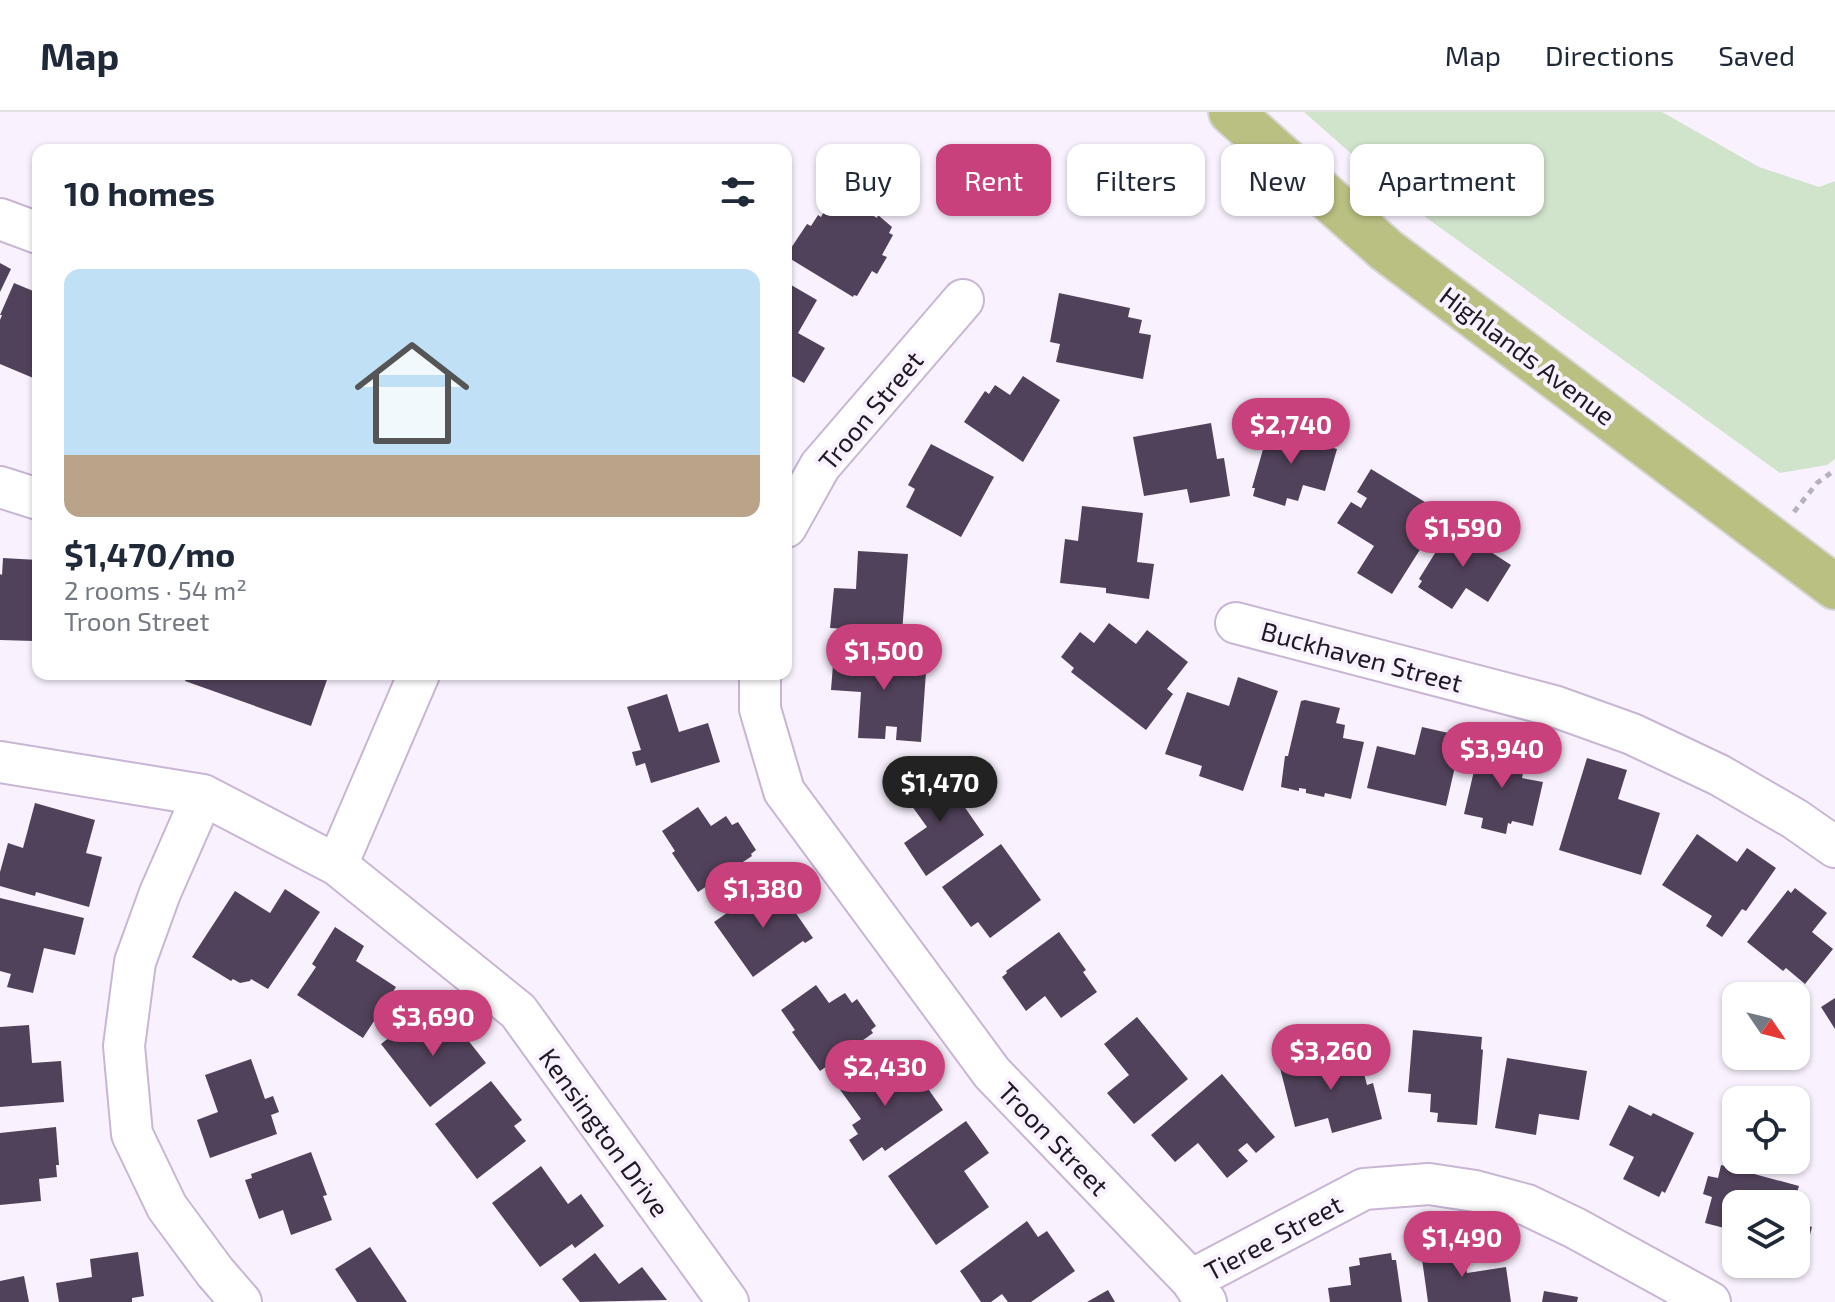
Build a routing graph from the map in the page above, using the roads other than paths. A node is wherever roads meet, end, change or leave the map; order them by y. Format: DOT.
graph roads {
  1 [pos="1231,112"];
  2 [pos="0,219"];
  3 [pos="32,231"];
  4 [pos="963,300"];
  5 [pos="0,487"];
  6 [pos="32,497"];
  7 [pos="792,516"];
  8 [pos="1835,587"];
  9 [pos="1236,623"];
  10 [pos="416,680"];
  11 [pos="760,680"];
  12 [pos="0,762"];
  13 [pos="203,795"];
  14 [pos="1835,847"];
  15 [pos="337,865"];
  16 [pos="1199,1291"];
  17 [pos="241,1302"];
  18 [pos="728,1302"];
  19 [pos="1710,1302"];
  1 -- 8 [label="main road, Highlands Avenue"];
  2 -- 3 [label="street"];
  4 -- 7 [label="street, Troon Street"];
  5 -- 6 [label="street"];
  9 -- 14 [label="street, Buckhaven Street"];
  10 -- 15 [label="street"];
  11 -- 16 [label="street, Troon Street"];
  12 -- 13 [label="street, Kensington Drive"];
  13 -- 15 [label="street, Kensington Drive"];
  13 -- 17 [label="street"];
  15 -- 18 [label="street, Kensington Drive"];
  16 -- 19 [label="street, Tieree Street"];
}
